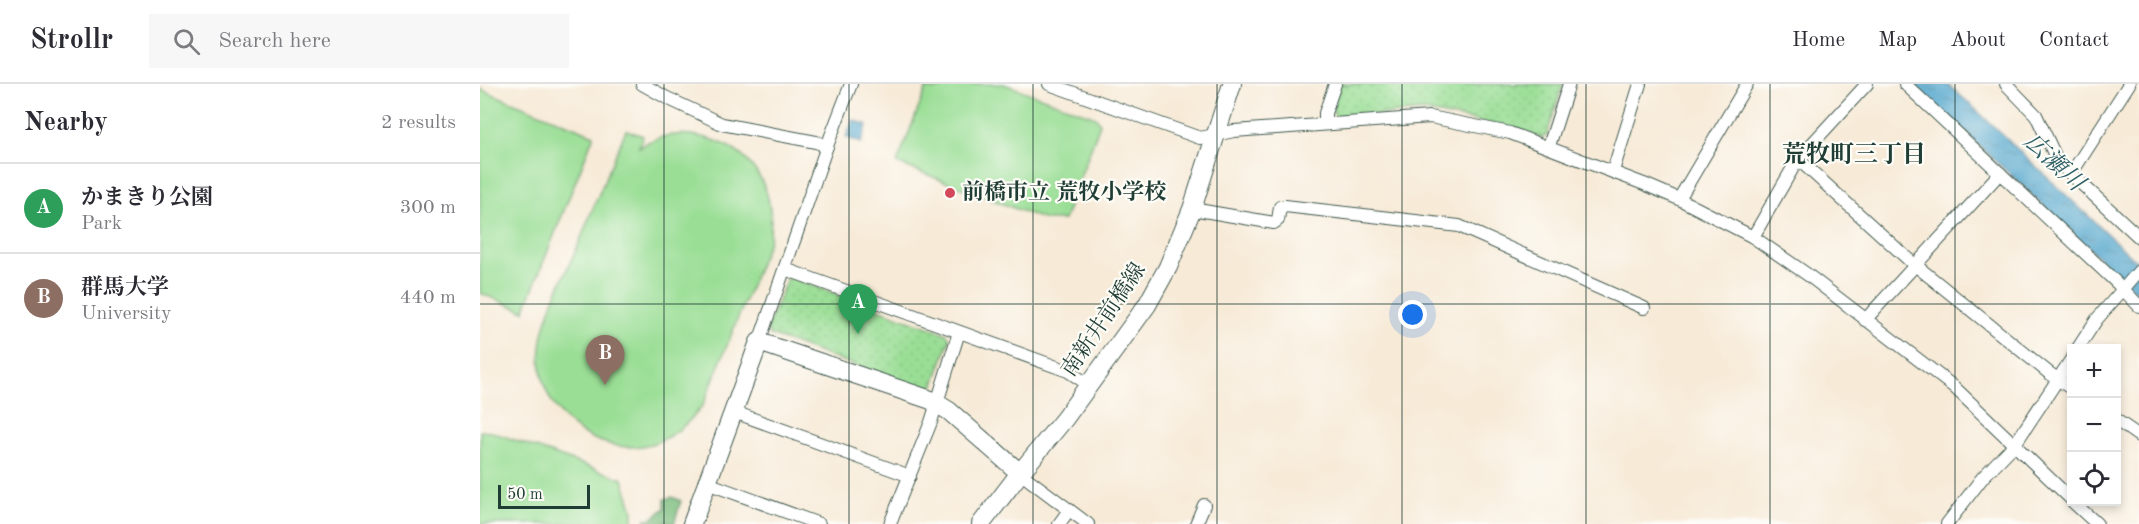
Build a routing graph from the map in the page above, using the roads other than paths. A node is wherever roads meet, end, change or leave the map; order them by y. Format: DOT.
graph roads {
  1 [pos="642,84"];
  2 [pos="851,84"];
  3 [pos="1049,84"];
  4 [pos="1232,84"];
  5 [pos="1335,84"];
  6 [pos="1569,84"];
  7 [pos="1640,84"];
  8 [pos="1747,84"];
  9 [pos="1867,84"];
  10 [pos="1905,84"];
  11 [pos="2006,84"];
  12 [pos="2129,84"];
  13 [pos="1325,123"];
  14 [pos="1216,136"];
  15 [pos="826,146"];
  16 [pos="1549,146"];
  17 [pos="1798,159"];
  18 [pos="1613,171"];
  19 [pos="2000,173"];
  20 [pos="2071,174"];
  21 [pos="1678,199"];
  22 [pos="1192,209"];
  23 [pos="1753,237"];
  24 [pos="2139,237"];
  25 [pos="1915,265"];
  26 [pos="785,270"];
  27 [pos="2139,272"];
  28 [pos="2124,288"];
  29 [pos="2139,306"];
  30 [pos="1644,308"];
  31 [pos="1865,320"];
  32 [pos="959,332"];
  33 [pos="759,342"];
  34 [pos="2081,344"];
  35 [pos="2067,366"];
  36 [pos="2058,379"];
  37 [pos="2067,385"];
  38 [pos="1089,386"];
  39 [pos="937,403"];
  40 [pos="734,412"];
  41 [pos="2121,423"];
  42 [pos="2139,436"];
  43 [pos="2014,444"];
  44 [pos="1020,473"];
  45 [pos="910,476"];
  46 [pos="707,483"];
  47 [pos="2067,496"];
  48 [pos="1204,505"];
  49 [pos="2077,506"];
  50 [pos="1069,510"];
  51 [pos="692,524"];
  52 [pos="819,524"];
  53 [pos="890,524"];
  54 [pos="981,524"];
  55 [pos="1059,524"];
  56 [pos="1089,524"];
  57 [pos="1196,524"];
  58 [pos="1947,524"];
  59 [pos="2097,524"];
  1 -- 15 [label="street"];
  2 -- 15 [label="street"];
  3 -- 14 [label="street"];
  4 -- 14 [label="main road, 南新井前橋線"];
  5 -- 13 [label="street"];
  6 -- 16 [label="street"];
  7 -- 18 [label="street"];
  8 -- 21 [label="street"];
  9 -- 17 [label="street"];
  10 -- 19 [label="street"];
  11 -- 20 [label="street"];
  12 -- 20 [label="street"];
  13 -- 14 [label="street"];
  13 -- 16 [label="street"];
  14 -- 22 [label="main road, 南新井前橋線"];
  15 -- 26 [label="street"];
  16 -- 18 [label="street"];
  17 -- 23 [label="street"];
  17 -- 25 [label="street"];
  18 -- 21 [label="street"];
  19 -- 25 [label="street"];
  19 -- 28 [label="street"];
  20 -- 24 [label="street"];
  21 -- 23 [label="street"];
  22 -- 30 [label="street"];
  22 -- 38 [label="main road, 南新井前橋線"];
  23 -- 31 [label="street"];
  25 -- 31 [label="street"];
  25 -- 36 [label="street"];
  26 -- 32 [label="street"];
  26 -- 33 [label="street"];
  27 -- 28 [label="street"];
  28 -- 29 [label="street"];
  28 -- 34 [label="street"];
  31 -- 43 [label="street"];
  32 -- 38 [label="street"];
  32 -- 39 [label="street"];
  33 -- 39 [label="main road"];
  33 -- 40 [label="main road"];
  35 -- 36 [label="street"];
  36 -- 37 [label="street"];
  36 -- 43 [label="street"];
  38 -- 44 [label="main road, 南新井前橋線"];
  39 -- 44 [label="main road"];
  39 -- 45 [label="street"];
  40 -- 45 [label="street"];
  40 -- 46 [label="main road"];
  41 -- 42 [label="street"];
  43 -- 47 [label="street"];
  43 -- 58 [label="street"];
  44 -- 50 [label="street"];
  44 -- 54 [label="main road, 南新井前橋線"];
  45 -- 53 [label="street"];
  46 -- 51 [label="main road"];
  46 -- 52 [label="street"];
  48 -- 57 [label="street"];
  49 -- 59 [label="street"];
  50 -- 55 [label="street"];
  50 -- 56 [label="street"];
}
